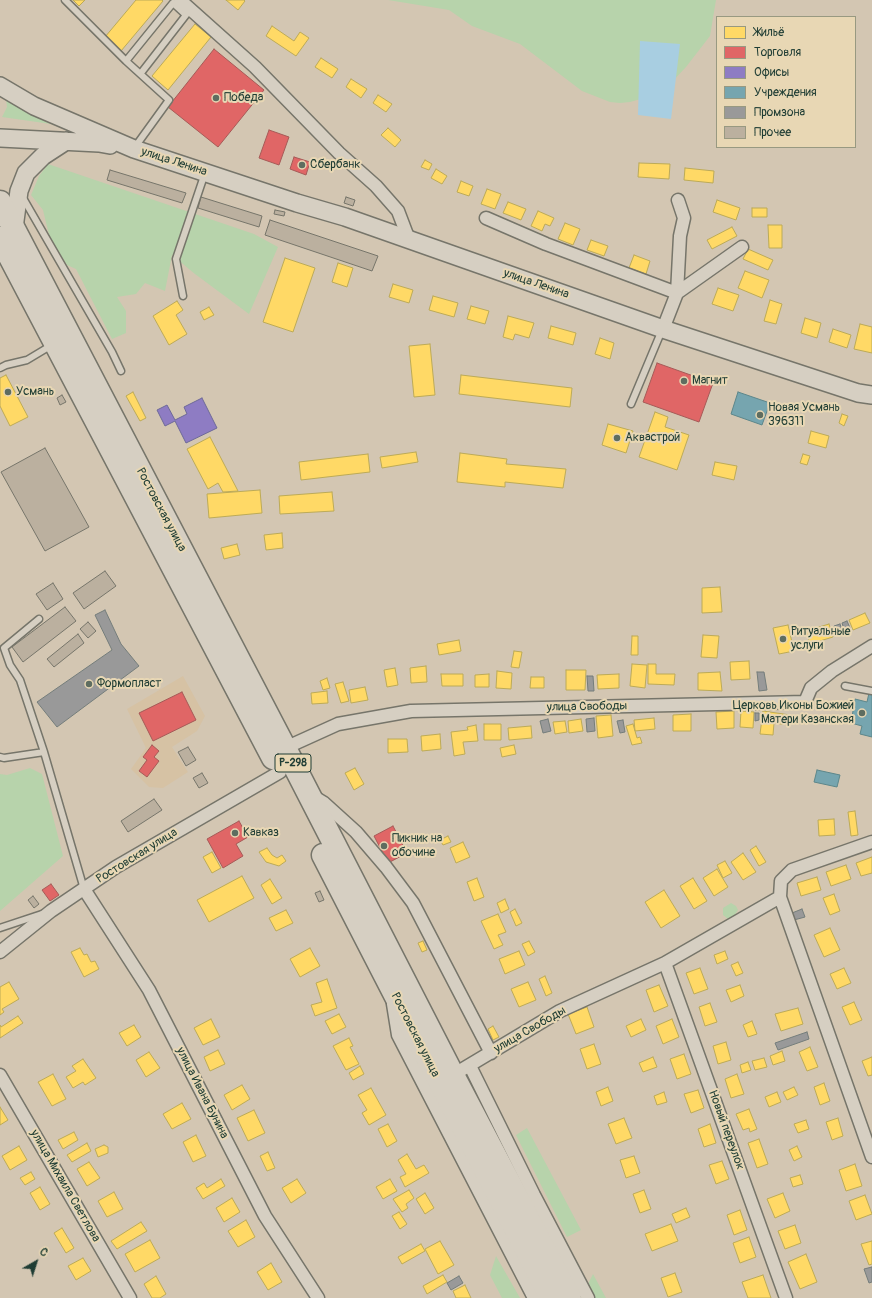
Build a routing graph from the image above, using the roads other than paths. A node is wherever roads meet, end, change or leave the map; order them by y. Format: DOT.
graph roads {
  1 [pos="65,0"];
  2 [pos="180,0"];
  3 [pos="126,61"];
  4 [pos="141,73"];
  5 [pos="0,86"];
  6 [pos="0,97"];
  7 [pos="0,102"];
  8 [pos="0,138"];
  9 [pos="66,141"];
  10 [pos="134,149"];
  11 [pos="206,172"];
  12 [pos="19,191"];
  13 [pos="678,200"];
  14 [pos="0,202"];
  15 [pos="486,218"];
  16 [pos="7,233"];
  17 [pos="409,240"];
  18 [pos="742,247"];
  19 [pos="678,293"];
  20 [pos="183,296"];
  21 [pos="663,329"];
  22 [pos="55,343"];
  23 [pos="0,368"];
  24 [pos="121,371"];
  25 [pos="872,395"];
  26 [pos="631,404"];
  27 [pos="39,619"];
  28 [pos="872,646"];
  29 [pos="845,686"];
  30 [pos="872,691"];
  31 [pos="285,748"];
  32 [pos="44,752"];
  33 [pos="0,757"];
  34 [pos="280,772"];
  35 [pos="308,792"];
  36 [pos="872,842"];
  37 [pos="84,889"];
  38 [pos="780,898"];
  39 [pos="52,911"];
  40 [pos="0,928"];
  41 [pos="0,952"];
  42 [pos="665,963"];
  43 [pos="389,985"];
  44 [pos="491,1053"];
  45 [pos="461,1071"];
  46 [pos="0,1074"];
  47 [pos="872,1157"];
  48 [pos="130,1298"];
  49 [pos="318,1298"];
  50 [pos="534,1298"];
  51 [pos="551,1298"];
  52 [pos="570,1298"];
  53 [pos="588,1298"];
  54 [pos="786,1298"];
  1 -- 3 [label="lane, улица Ленина"];
  2 -- 17 [label="street"];
  3 -- 4 [label="lane, улица Ленина"];
  3 -- 4 [label="lane"];
  4 -- 10 [label="lane, улица Ленина"];
  5 -- 10 [label="main road"];
  6 -- 7 [label="main road"];
  8 -- 9 [label="main road"];
  9 -- 10 [label="main road"];
  9 -- 12 [label="main road"];
  10 -- 11 [label="main road, улица Ленина"];
  11 -- 17 [label="main road, улица Ленина"];
  11 -- 20 [label="lane"];
  12 -- 16 [label="main road"];
  12 -- 24 [label="lane"];
  13 -- 19 [label="street"];
  14 -- 16 [label="highway, Р-298"];
  15 -- 19 [label="street"];
  16 -- 22 [label="highway, Ростовская улица / Р-298"];
  16 -- 31 [label="highway, Ростовская улица / Р-298"];
  17 -- 21 [label="main road, улица Ленина"];
  18 -- 19 [label="street"];
  19 -- 21 [label="street"];
  21 -- 25 [label="main road, улица Ленина"];
  21 -- 26 [label="lane"];
  22 -- 23 [label="lane"];
  22 -- 34 [label="highway, Ростовская улица / Р-298"];
  27 -- 32 [label="lane"];
  28 -- 31 [label="street, улица Свободы"];
  29 -- 30 [label="lane"];
  31 -- 35 [label="highway, Ростовская улица / Р-298"];
  32 -- 33 [label="lane"];
  32 -- 37 [label="lane"];
  34 -- 37 [label="street, Ростовская улица"];
  34 -- 43 [label="highway, Ростовская улица / Р-298"];
  35 -- 44 [label="street, Ростовская улица"];
  35 -- 45 [label="highway, Ростовская улица / Р-298"];
  36 -- 38 [label="street"];
  37 -- 39 [label="street, Ростовская улица"];
  37 -- 49 [label="street, улица Ивана Бунина"];
  38 -- 42 [label="street, улица Свободы"];
  38 -- 47 [label="street"];
  39 -- 40 [label="lane"];
  39 -- 41 [label="street, Ростовская улица"];
  42 -- 44 [label="street, улица Свободы"];
  42 -- 54 [label="street, Новый переулок"];
  43 -- 50 [label="street"];
  43 -- 51 [label="highway, Ростовская улица / Р-298"];
  44 -- 45 [label="street, улица Свободы"];
  45 -- 52 [label="highway, Ростовская улица / Р-298"];
  45 -- 53 [label="street"];
  46 -- 48 [label="street, улица Михаила Светлова"];
}
